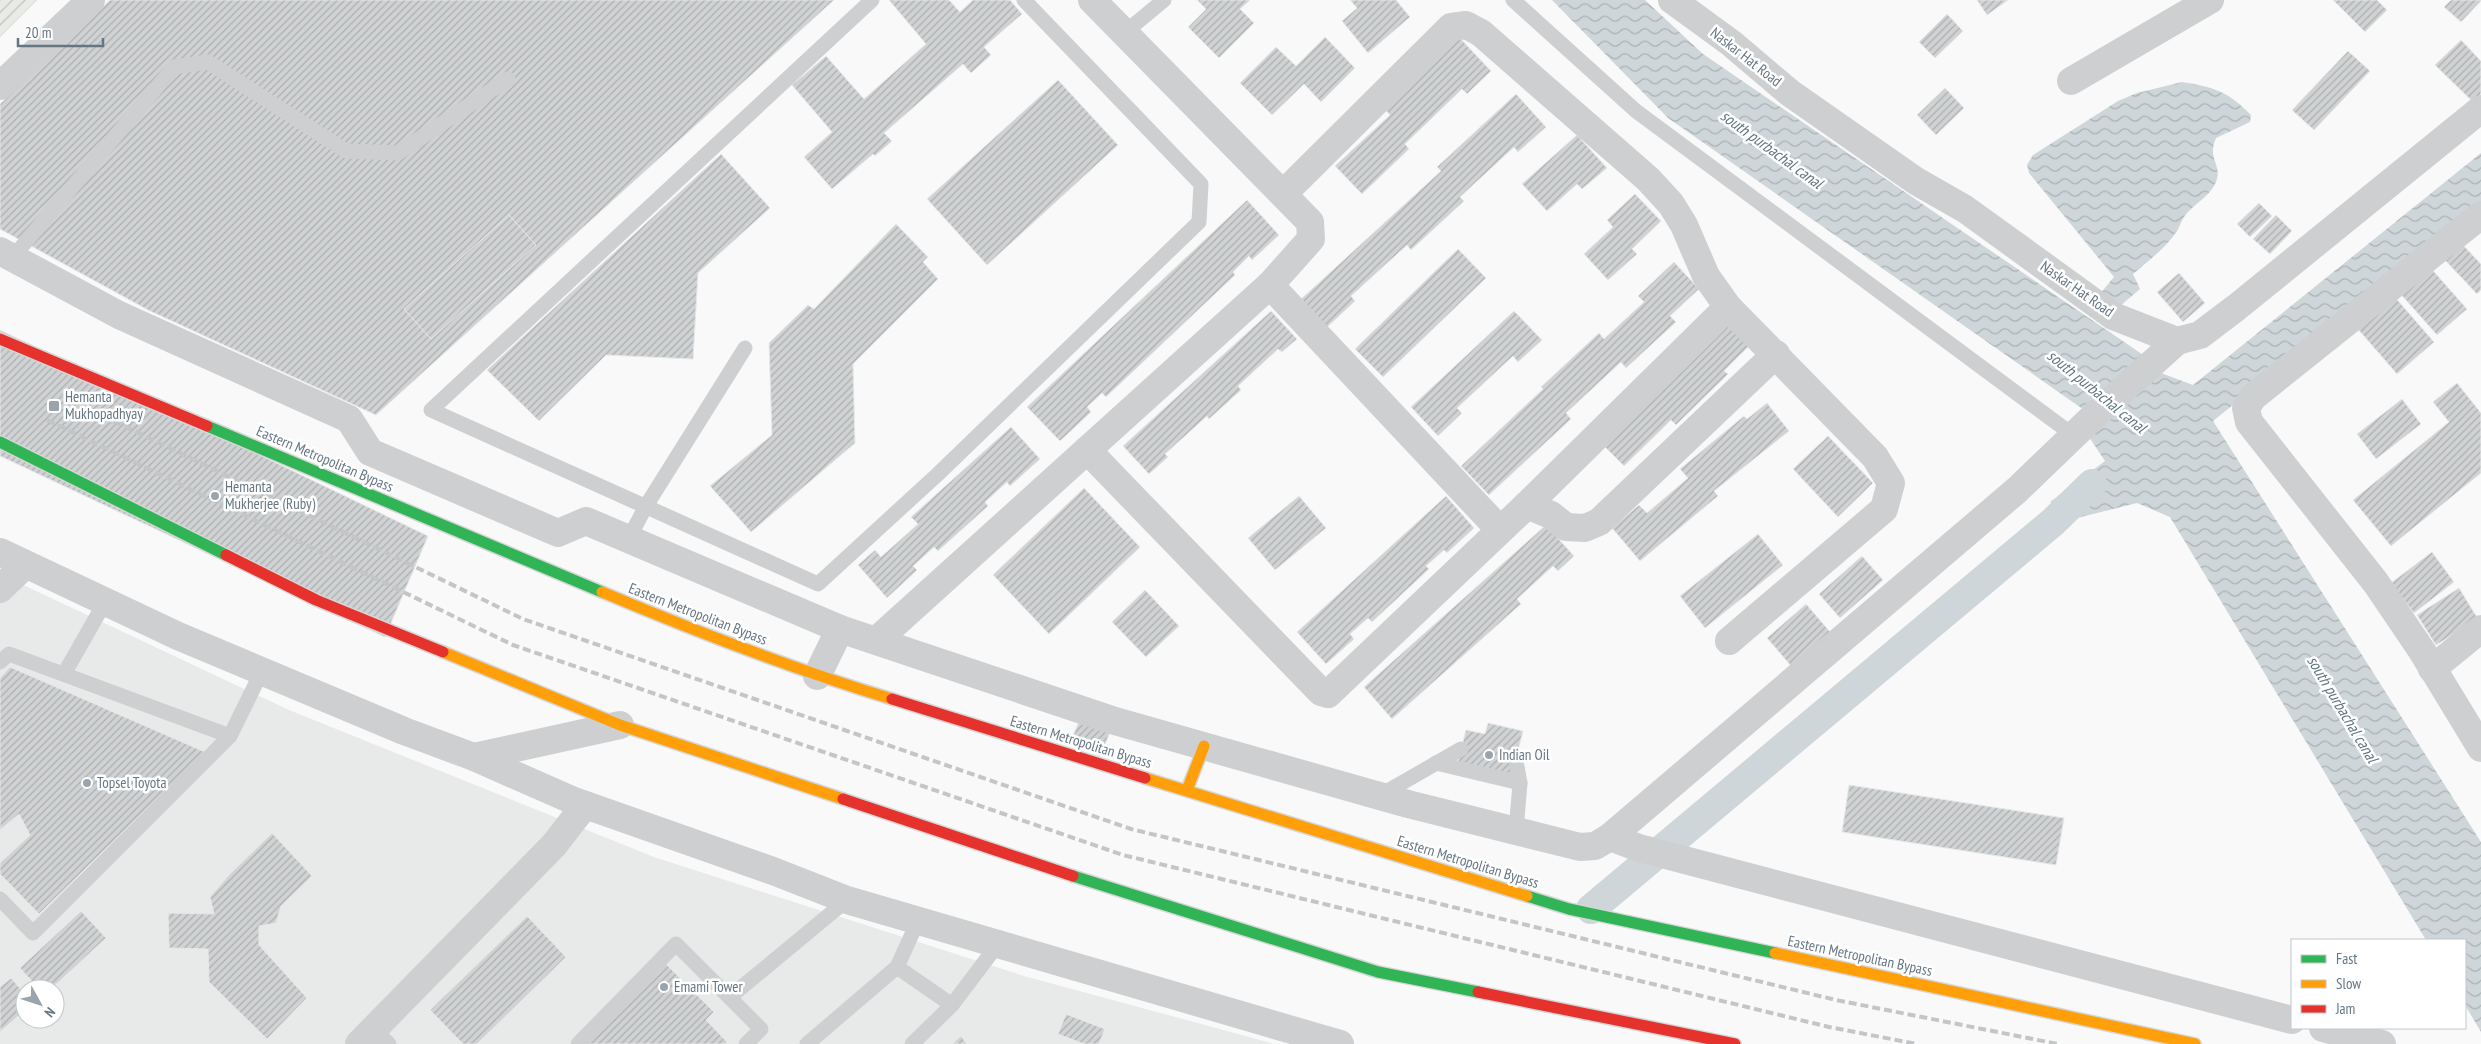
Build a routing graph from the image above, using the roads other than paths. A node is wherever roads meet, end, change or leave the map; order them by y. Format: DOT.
graph roads {
  1 [pos="91,0"];
  2 [pos="872,0"];
  3 [pos="1024,0"];
  4 [pos="1092,0"];
  5 [pos="1164,0"];
  6 [pos="1513,0"];
  7 [pos="1672,0"];
  8 [pos="2210,0"];
  9 [pos="1123,34"];
  10 [pos="508,79"];
  11 [pos="2071,81"];
  12 [pos="0,86"];
  13 [pos="2481,109"];
  14 [pos="1283,194"];
  15 [pos="2481,214"];
  16 [pos="6,254"];
  17 [pos="1270,285"];
  18 [pos="1728,307"];
  19 [pos="0,339"];
  20 [pos="2177,341"];
  21 [pos="745,348"];
  22 [pos="1776,354"];
  23 [pos="2073,435"];
  24 [pos="0,442"];
  25 [pos="1087,450"];
  26 [pos="1527,504"];
  27 [pos="646,506"];
  28 [pos="1500,530"];
  29 [pos="628,540"];
  30 [pos="0,552"];
  31 [pos="25,565"];
  32 [pos="0,589"];
  33 [pos="105,602"];
  34 [pos="840,629"];
  35 [pos="2481,630"];
  36 [pos="877,640"];
  37 [pos="1728,641"];
  38 [pos="0,662"];
  39 [pos="2432,668"];
  40 [pos="262,671"];
  41 [pos="64,674"];
  42 [pos="817,676"];
  43 [pos="620,725"];
  44 [pos="230,736"];
  45 [pos="1204,746"];
  46 [pos="2481,748"];
  47 [pos="1461,749"];
  48 [pos="474,757"];
  49 [pos="1516,761"];
  50 [pos="1436,763"];
  51 [pos="1520,783"];
  52 [pos="1187,790"];
  53 [pos="1379,796"];
  54 [pos="585,805"];
  55 [pos="1516,831"];
  56 [pos="1610,838"];
  57 [pos="0,900"];
  58 [pos="847,900"];
  59 [pos="918,921"];
  60 [pos="998,944"];
  61 [pos="897,967"];
  62 [pos="730,997"];
  63 [pos="952,1006"];
  64 [pos="2291,1020"];
  65 [pos="2327,1029"];
  66 [pos="374,1039"];
  67 [pos="1323,1042"];
  68 [pos="578,1044"];
  69 [pos="746,1044"];
  70 [pos="807,1044"];
  71 [pos="912,1044"];
  72 [pos="1735,1044"];
  73 [pos="2195,1044"];
  74 [pos="2382,1044"];
  1 -- 12 [label="street"];
  2 -- 27 [label="lane"];
  3 -- 27 [label="lane"];
  4 -- 9 [label="street"];
  5 -- 9 [label="lane"];
  6 -- 23 [label="lane"];
  7 -- 20 [label="street, Naskar Hat Road"];
  8 -- 11 [label="street"];
  9 -- 14 [label="street"];
  10 -- 16 [label="lane"];
  13 -- 20 [label="street"];
  14 -- 17 [label="street"];
  14 -- 18 [label="street"];
  15 -- 39 [label="street"];
  16 -- 29 [label="street"];
  17 -- 25 [label="street"];
  17 -- 28 [label="street"];
  18 -- 22 [label="street"];
  18 -- 26 [label="street"];
  19 -- 42 [label="main road, Eastern Metropolitan Bypass"];
  20 -- 23 [label="street"];
  21 -- 27 [label="lane"];
  22 -- 26 [label="street"];
  22 -- 37 [label="street"];
  23 -- 56 [label="street"];
  24 -- 43 [label="main road"];
  25 -- 28 [label="street"];
  25 -- 36 [label="street"];
  26 -- 28 [label="street"];
  27 -- 29 [label="lane"];
  29 -- 34 [label="street"];
  30 -- 31 [label="street"];
  31 -- 32 [label="street"];
  31 -- 33 [label="street"];
  33 -- 40 [label="street"];
  33 -- 41 [label="lane"];
  34 -- 36 [label="street"];
  34 -- 42 [label="street"];
  35 -- 39 [label="street"];
  36 -- 45 [label="street"];
  38 -- 41 [label="lane"];
  39 -- 46 [label="street"];
  40 -- 44 [label="lane"];
  40 -- 48 [label="street"];
  41 -- 44 [label="lane"];
  42 -- 52 [label="main road, Eastern Metropolitan Bypass"];
  43 -- 48 [label="street"];
  43 -- 72 [label="main road"];
  44 -- 57 [label="lane"];
  45 -- 52 [label="main road"];
  45 -- 53 [label="street"];
  47 -- 50 [label="lane"];
  48 -- 54 [label="street"];
  49 -- 51 [label="lane"];
  50 -- 51 [label="lane"];
  50 -- 53 [label="lane"];
  51 -- 55 [label="lane"];
  52 -- 73 [label="main road, Eastern Metropolitan Bypass"];
  53 -- 55 [label="street"];
  54 -- 58 [label="street"];
  54 -- 66 [label="street"];
  55 -- 56 [label="street"];
  56 -- 64 [label="street"];
  58 -- 59 [label="street"];
  58 -- 62 [label="lane"];
  59 -- 60 [label="street"];
  59 -- 61 [label="lane"];
  60 -- 63 [label="lane"];
  60 -- 67 [label="street"];
  61 -- 63 [label="lane"];
  61 -- 70 [label="lane"];
  62 -- 68 [label="lane"];
  62 -- 69 [label="lane"];
  63 -- 71 [label="lane"];
  65 -- 74 [label="street"];
}
